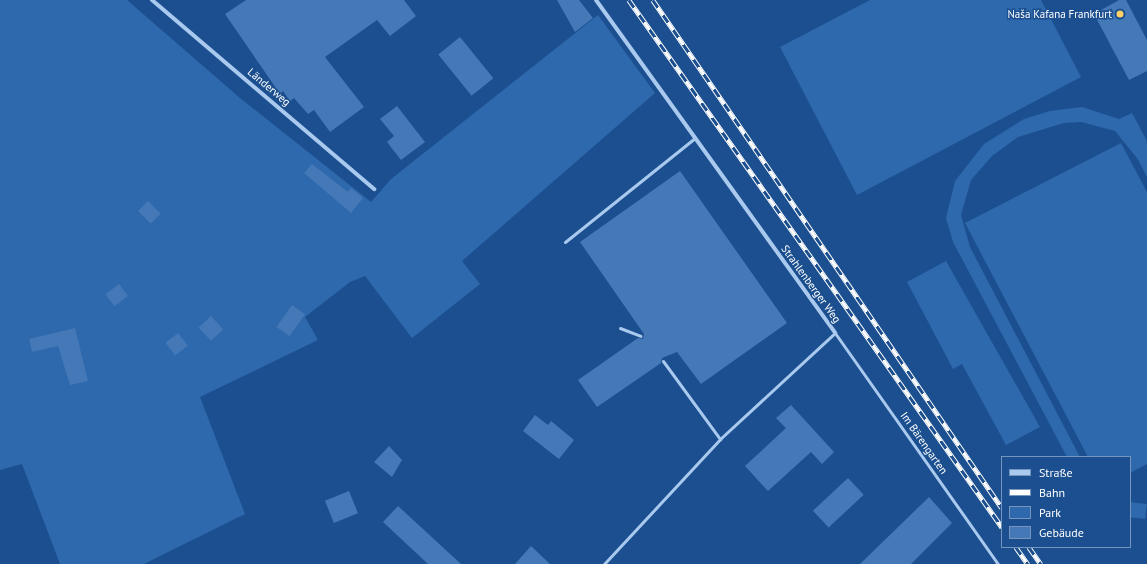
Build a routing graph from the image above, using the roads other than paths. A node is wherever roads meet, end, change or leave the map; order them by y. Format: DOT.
graph roads {
  1 [pos="152,0"];
  2 [pos="596,0"];
  3 [pos="695,138"];
  4 [pos="374,189"];
  5 [pos="565,242"];
  6 [pos="620,328"];
  7 [pos="835,333"];
  8 [pos="640,336"];
  9 [pos="663,361"];
  10 [pos="720,439"];
  11 [pos="604,564"];
  12 [pos="998,564"];
  1 -- 4 [label="street, Länderweg"];
  2 -- 3 [label="street, Strahlenberger Weg"];
  3 -- 5 [label="lane"];
  3 -- 7 [label="street, Strahlenberger Weg"];
  6 -- 8 [label="lane"];
  7 -- 10 [label="lane, Strahlenberger Weg"];
  7 -- 12 [label="lane, Im Bärengarten"];
  9 -- 10 [label="lane"];
  10 -- 11 [label="lane, Strahlenberger Weg"];
}
